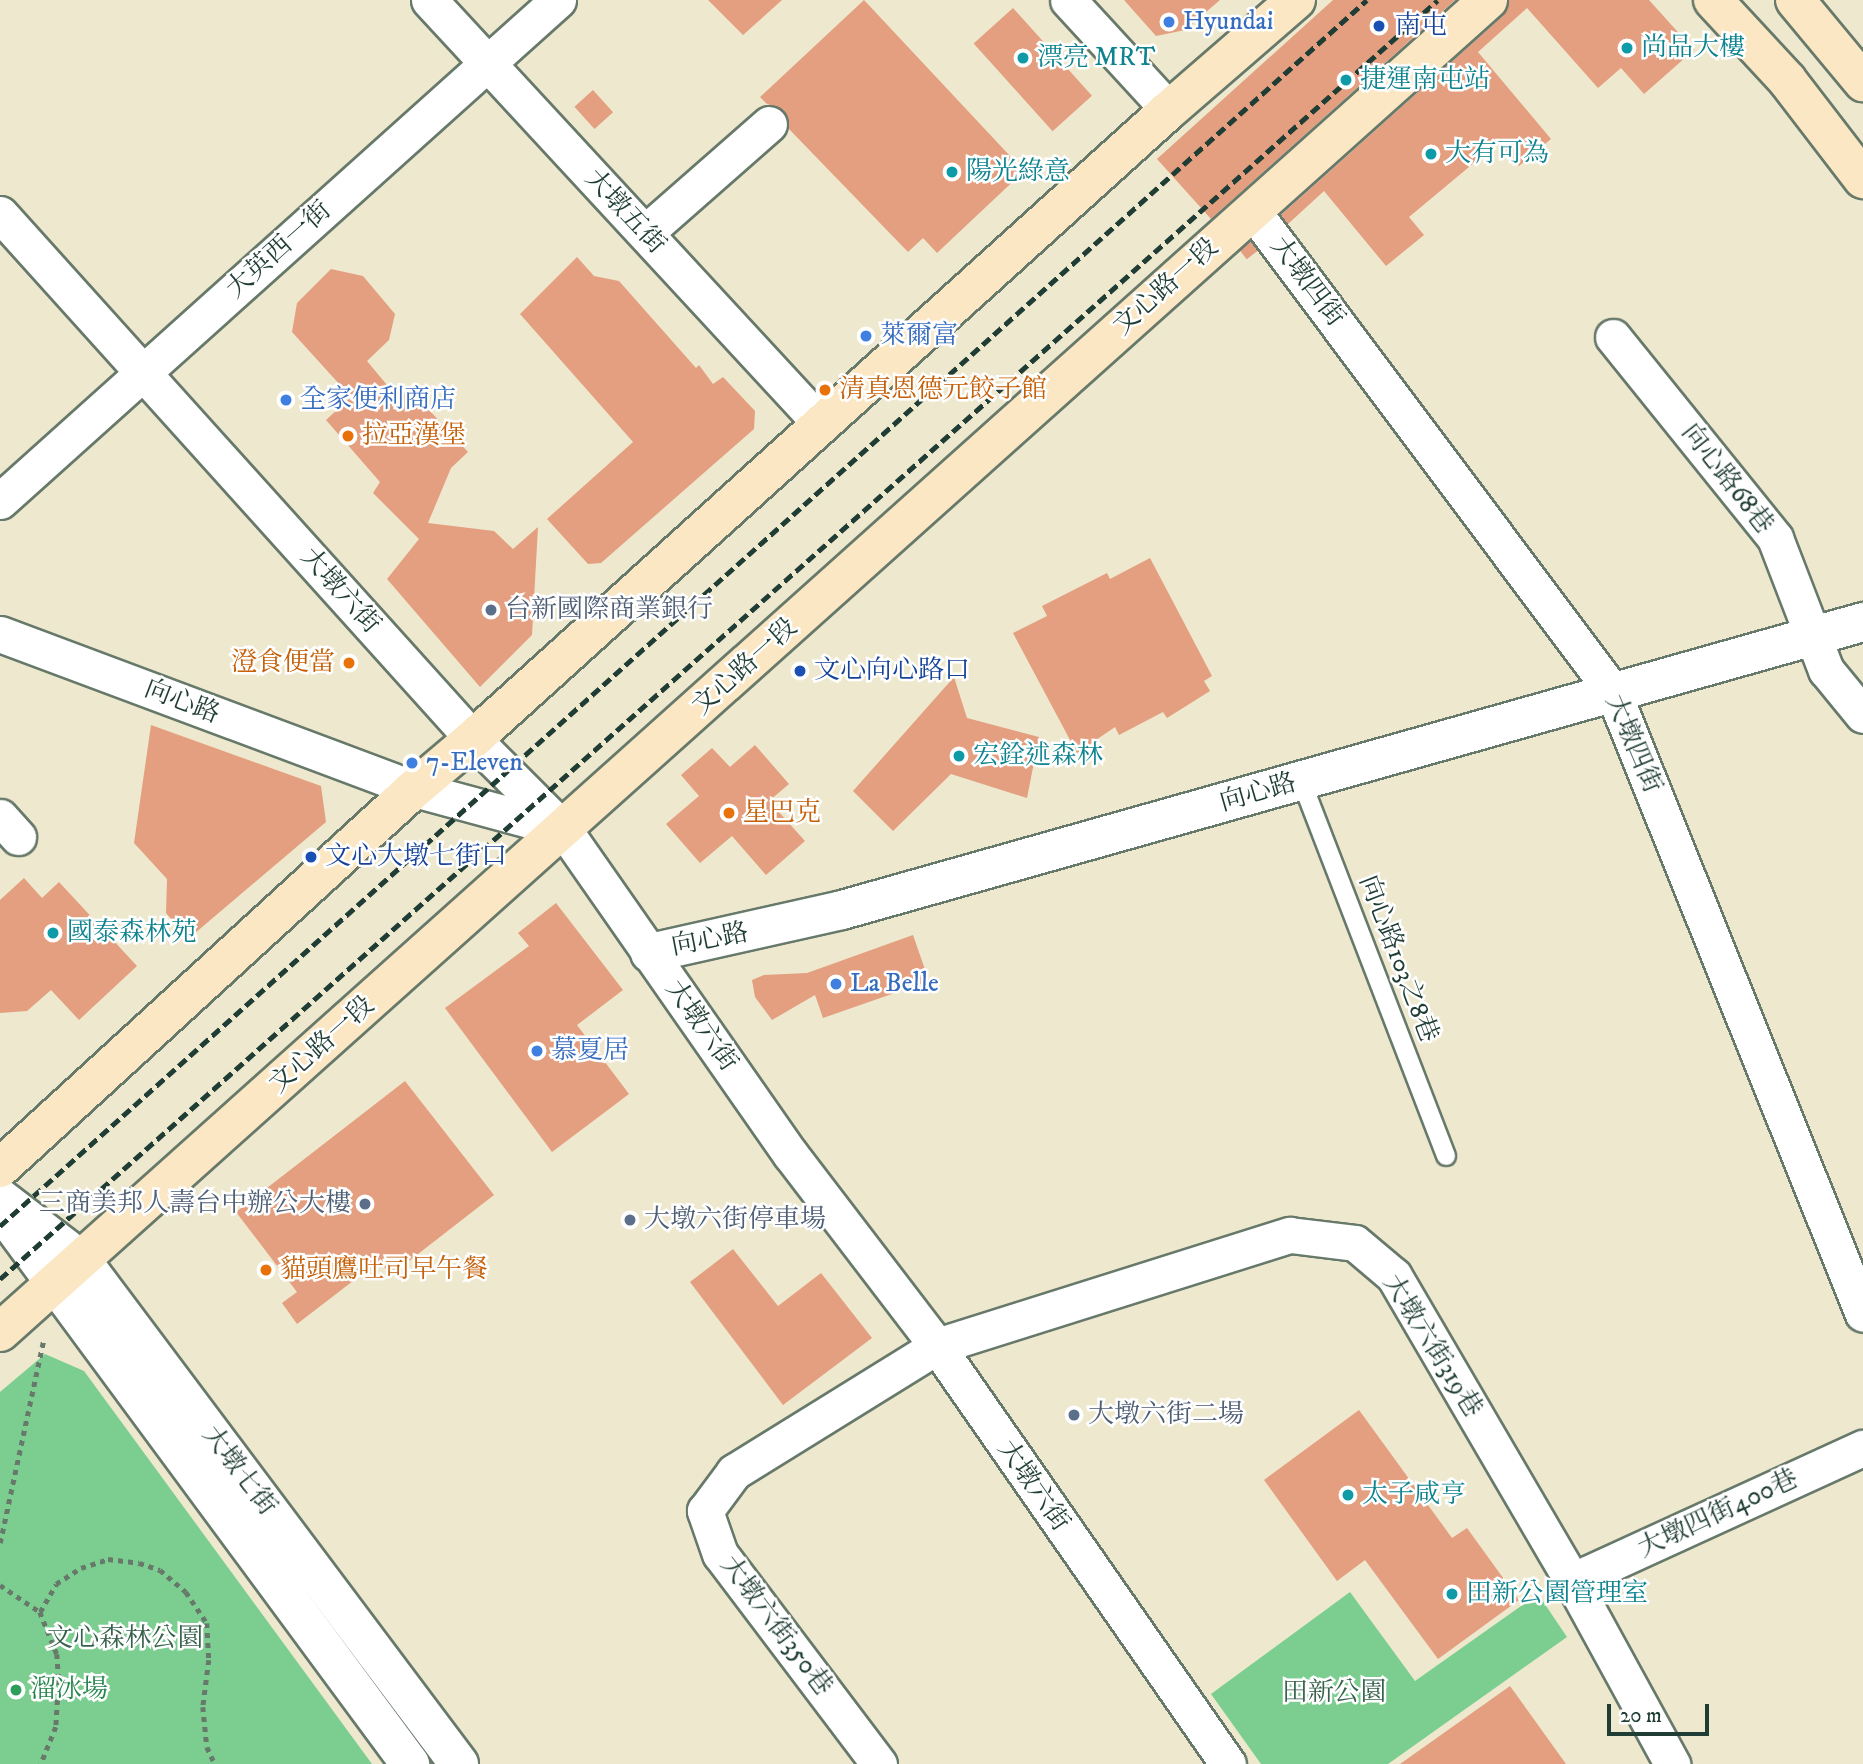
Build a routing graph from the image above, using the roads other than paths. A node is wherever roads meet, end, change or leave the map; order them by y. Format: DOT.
graph roads {
  1 [pos="429,0"];
  2 [pos="558,0"];
  3 [pos="1068,0"];
  4 [pos="1296,0"];
  5 [pos="1488,0"];
  6 [pos="1713,0"];
  7 [pos="1795,0"];
  8 [pos="488,63"];
  9 [pos="1863,82"];
  10 [pos="1168,110"];
  11 [pos="769,124"];
  12 [pos="1863,179"];
  13 [pos="1252,209"];
  14 [pos="0,214"];
  15 [pos="645,233"];
  16 [pos="1613,337"];
  17 [pos="143,373"];
  18 [pos="821,424"];
  19 [pos="0,500"];
  20 [pos="1863,622"];
  21 [pos="0,634"];
  22 [pos="1815,636"];
  23 [pos="1614,692"];
  24 [pos="1863,715"];
  25 [pos="473,739"];
  26 [pos="1301,780"];
  27 [pos="414,789"];
  28 [pos="564,830"];
  29 [pos="650,953"];
  30 [pos="1447,1156"];
  31 [pos="0,1168"];
  32 [pos="0,1198"];
  33 [pos="0,1208"];
  34 [pos="68,1271"];
  35 [pos="1863,1314"];
  36 [pos="0,1332"];
  37 [pos="937,1346"];
  38 [pos="1863,1448"];
  39 [pos="1572,1581"];
  40 [pos="1212,1758"];
  41 [pos="410,1764"];
  42 [pos="459,1764"];
  43 [pos="879,1764"];
  44 [pos="1672,1764"];
  1 -- 8 [label="street, 大墩五街"];
  2 -- 8 [label="street, 大英西一街"];
  3 -- 10 [label="street"];
  4 -- 10 [label="main road"];
  5 -- 13 [label="main road, 文心路一段"];
  6 -- 12 [label="main road"];
  7 -- 9 [label="main road"];
  8 -- 15 [label="street, 大墩五街"];
  8 -- 17 [label="street, 大英西一街"];
  10 -- 18 [label="main road"];
  11 -- 15 [label="street"];
  13 -- 23 [label="street, 大墩四街"];
  13 -- 28 [label="main road, 文心路一段"];
  14 -- 17 [label="street, 大墩六街"];
  15 -- 18 [label="street, 大墩五街"];
  16 -- 22 [label="street, 向心路68巷"];
  17 -- 19 [label="street, 大英西一街"];
  17 -- 25 [label="street, 大墩六街"];
  18 -- 25 [label="main road"];
  20 -- 22 [label="street, 向心路"];
  21 -- 27 [label="street, 向心路"];
  22 -- 23 [label="street, 向心路"];
  22 -- 24 [label="street, 向心路68巷"];
  23 -- 26 [label="street, 向心路"];
  23 -- 35 [label="street, 大墩四街"];
  25 -- 27 [label="main road"];
  25 -- 28 [label="street, 大墩六街"];
  26 -- 29 [label="street, 向心路"];
  26 -- 30 [label="lane, 向心路103之8巷"];
  27 -- 28 [label="street, 向心路"];
  27 -- 31 [label="main road"];
  28 -- 29 [label="street, 大墩六街"];
  28 -- 34 [label="main road, 文心路一段"];
  29 -- 37 [label="street, 大墩六街"];
  32 -- 34 [label="street, 大墩七街"];
  33 -- 34 [label="street, 大墩七街"];
  34 -- 36 [label="main road, 文心路一段"];
  34 -- 41 [label="street, 大墩七街"];
  34 -- 42 [label="street, 大墩七街"];
  37 -- 39 [label="street, 大墩六街319巷"];
  37 -- 40 [label="street, 大墩六街"];
  37 -- 43 [label="street, 大墩六街350巷"];
  38 -- 39 [label="street, 大墩四街400巷"];
  39 -- 44 [label="street, 大墩六街319巷"];
}
